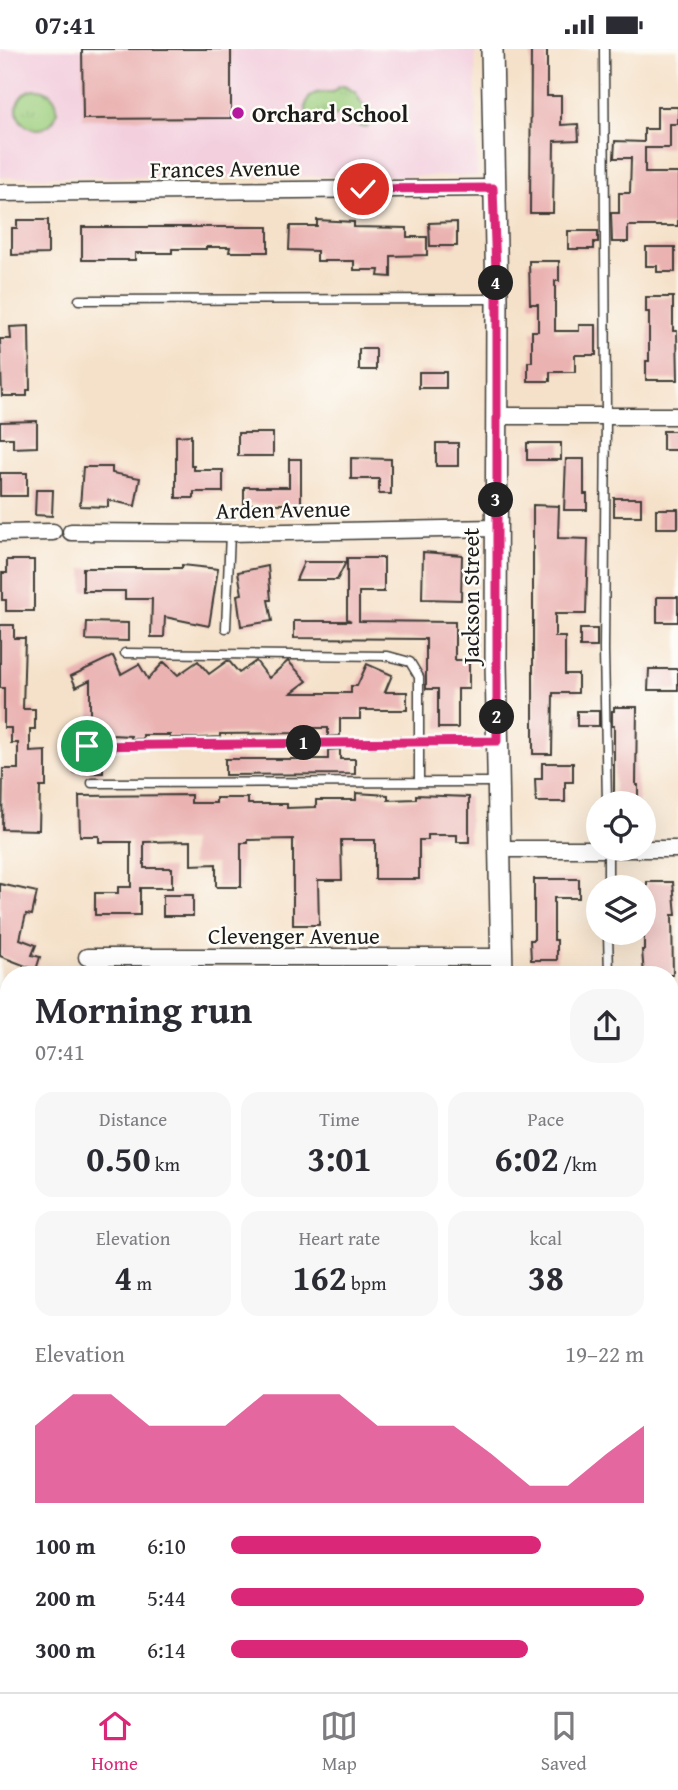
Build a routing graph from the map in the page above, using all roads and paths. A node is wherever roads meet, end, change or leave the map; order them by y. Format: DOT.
graph roads {
  1 [pos="492,49"];
  2 [pos="604,49"];
  3 [pos="493,188"];
  4 [pos="0,193"];
  5 [pos="497,299"];
  6 [pos="79,300"];
  7 [pos="495,416"];
  8 [pos="678,416"];
  9 [pos="606,417"];
  10 [pos="496,528"];
  11 [pos="53,532"];
  12 [pos="71,532"];
  13 [pos="0,533"];
  14 [pos="230,533"];
  15 [pos="226,628"];
  16 [pos="125,653"];
  17 [pos="419,741"];
  18 [pos="497,741"];
  19 [pos="87,746"];
  20 [pos="419,782"];
  21 [pos="497,782"];
  22 [pos="92,783"];
  23 [pos="607,791"];
  24 [pos="498,849"];
  25 [pos="586,849"];
  26 [pos="656,849"];
  27 [pos="678,849"];
  28 [pos="608,945"];
  29 [pos="87,957"];
  30 [pos="501,966"];
  31 [pos="609,966"];
  1 -- 3 [label="street, Jackson Street"];
  2 -- 9 [label="lane"];
  3 -- 4 [label="street, Frances Avenue"];
  3 -- 5 [label="street, Jackson Street"];
  5 -- 6 [label="lane"];
  5 -- 7 [label="street, Jackson Street"];
  7 -- 9 [label="street"];
  7 -- 10 [label="street, Jackson Street"];
  8 -- 9 [label="street"];
  9 -- 23 [label="lane"];
  10 -- 14 [label="street, Arden Avenue"];
  10 -- 18 [label="street, Jackson Street"];
  11 -- 13 [label="street"];
  12 -- 14 [label="street, Arden Avenue"];
  14 -- 15 [label="lane"];
  16 -- 17 [label="lane"];
  17 -- 18 [label="lane"];
  17 -- 19 [label="lane"];
  17 -- 20 [label="lane"];
  18 -- 21 [label="street, Jackson Street"];
  20 -- 21 [label="lane"];
  20 -- 22 [label="lane"];
  21 -- 24 [label="street, Jackson Street"];
  24 -- 25 [label="street"];
  24 -- 30 [label="street, Jackson Street"];
  26 -- 27 [label="street"];
  28 -- 31 [label="lane"];
  29 -- 30 [label="street, Clevenger Avenue"];
}
